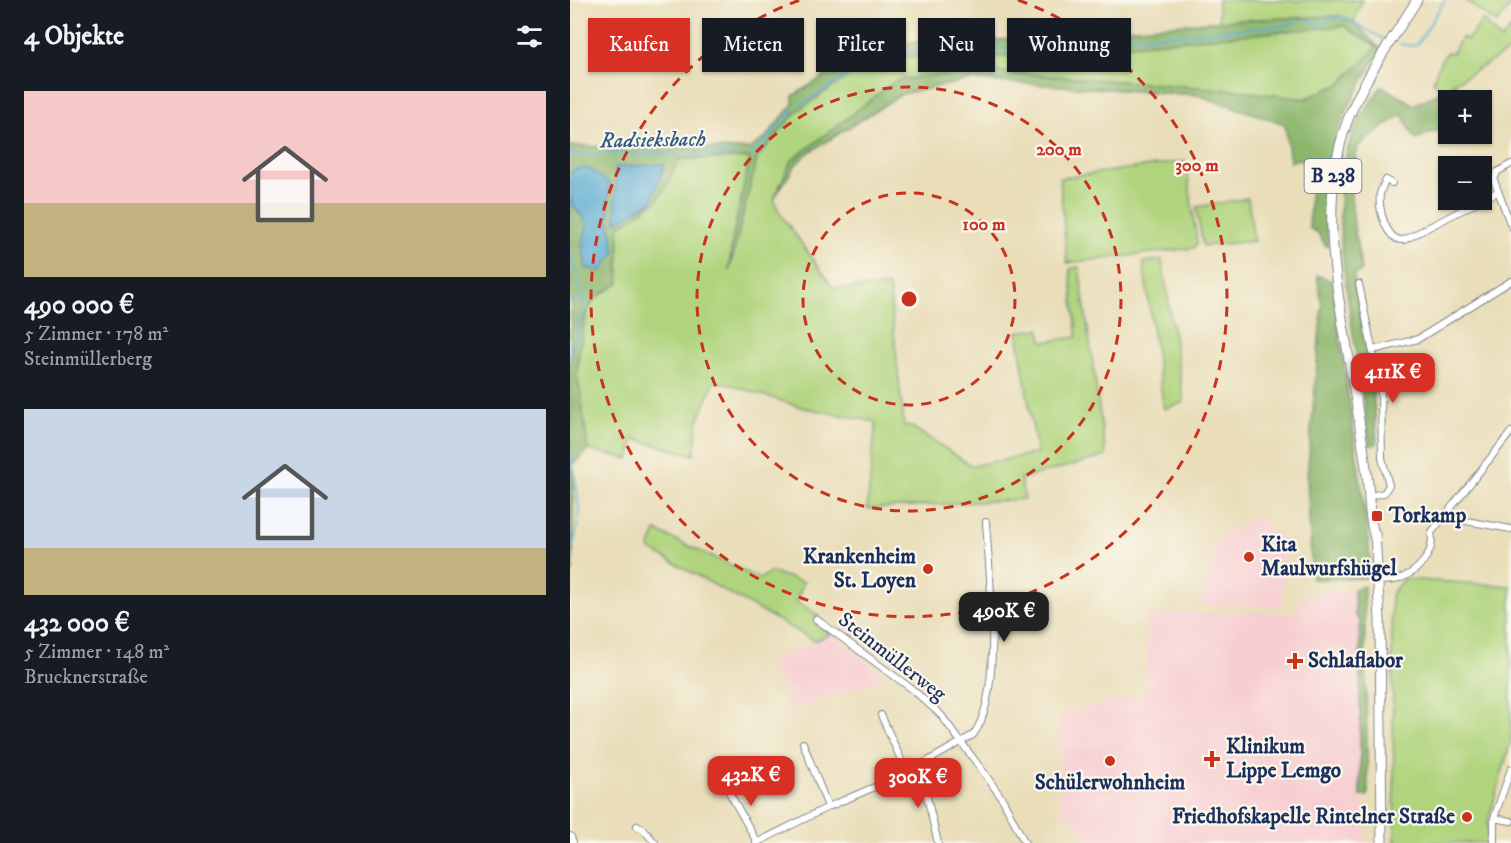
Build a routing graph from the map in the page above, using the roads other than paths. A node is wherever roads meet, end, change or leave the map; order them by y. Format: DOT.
graph roads {
  1 [pos="1417,0"];
  2 [pos="1511,164"];
  3 [pos="1392,183"];
  4 [pos="1497,192"];
  5 [pos="1511,226"];
  6 [pos="1511,280"];
  7 [pos="1359,284"];
  8 [pos="1373,350"];
  9 [pos="1511,432"];
  10 [pos="1369,499"];
  11 [pos="1444,517"];
  12 [pos="986,522"];
  13 [pos="1511,529"];
  14 [pos="1378,581"];
  15 [pos="816,619"];
  16 [pos="881,715"];
  17 [pos="961,742"];
  18 [pos="803,743"];
  19 [pos="916,769"];
  20 [pos="1511,769"];
  21 [pos="907,773"];
  22 [pos="724,783"];
  23 [pos="828,807"];
  24 [pos="1494,818"];
  25 [pos="1511,821"];
  26 [pos="637,826"];
  27 [pos="570,837"];
  28 [pos="572,843"];
  29 [pos="655,843"];
  30 [pos="757,843"];
  31 [pos="938,843"];
  32 [pos="1025,843"];
  33 [pos="1382,843"];
  34 [pos="1494,843"];
  1 -- 10 [label="main road, B 238"];
  2 -- 4 [label="street"];
  3 -- 4 [label="street"];
  4 -- 5 [label="street"];
  6 -- 8 [label="street"];
  7 -- 8 [label="street"];
  8 -- 10 [label="street"];
  9 -- 11 [label="street"];
  10 -- 14 [label="main road, B 238"];
  11 -- 13 [label="street"];
  11 -- 14 [label="street"];
  12 -- 17 [label="street"];
  14 -- 33 [label="main road, B 238"];
  15 -- 17 [label="street, Steinmüllerweg"];
  16 -- 21 [label="street"];
  17 -- 19 [label="street"];
  17 -- 32 [label="street, Steinmüllerweg"];
  18 -- 23 [label="street"];
  19 -- 21 [label="street"];
  19 -- 31 [label="street"];
  20 -- 24 [label="street"];
  21 -- 23 [label="street"];
  22 -- 30 [label="street"];
  23 -- 30 [label="street"];
  24 -- 25 [label="street"];
  24 -- 34 [label="street"];
  26 -- 29 [label="street"];
  27 -- 28 [label="main road"];
}
